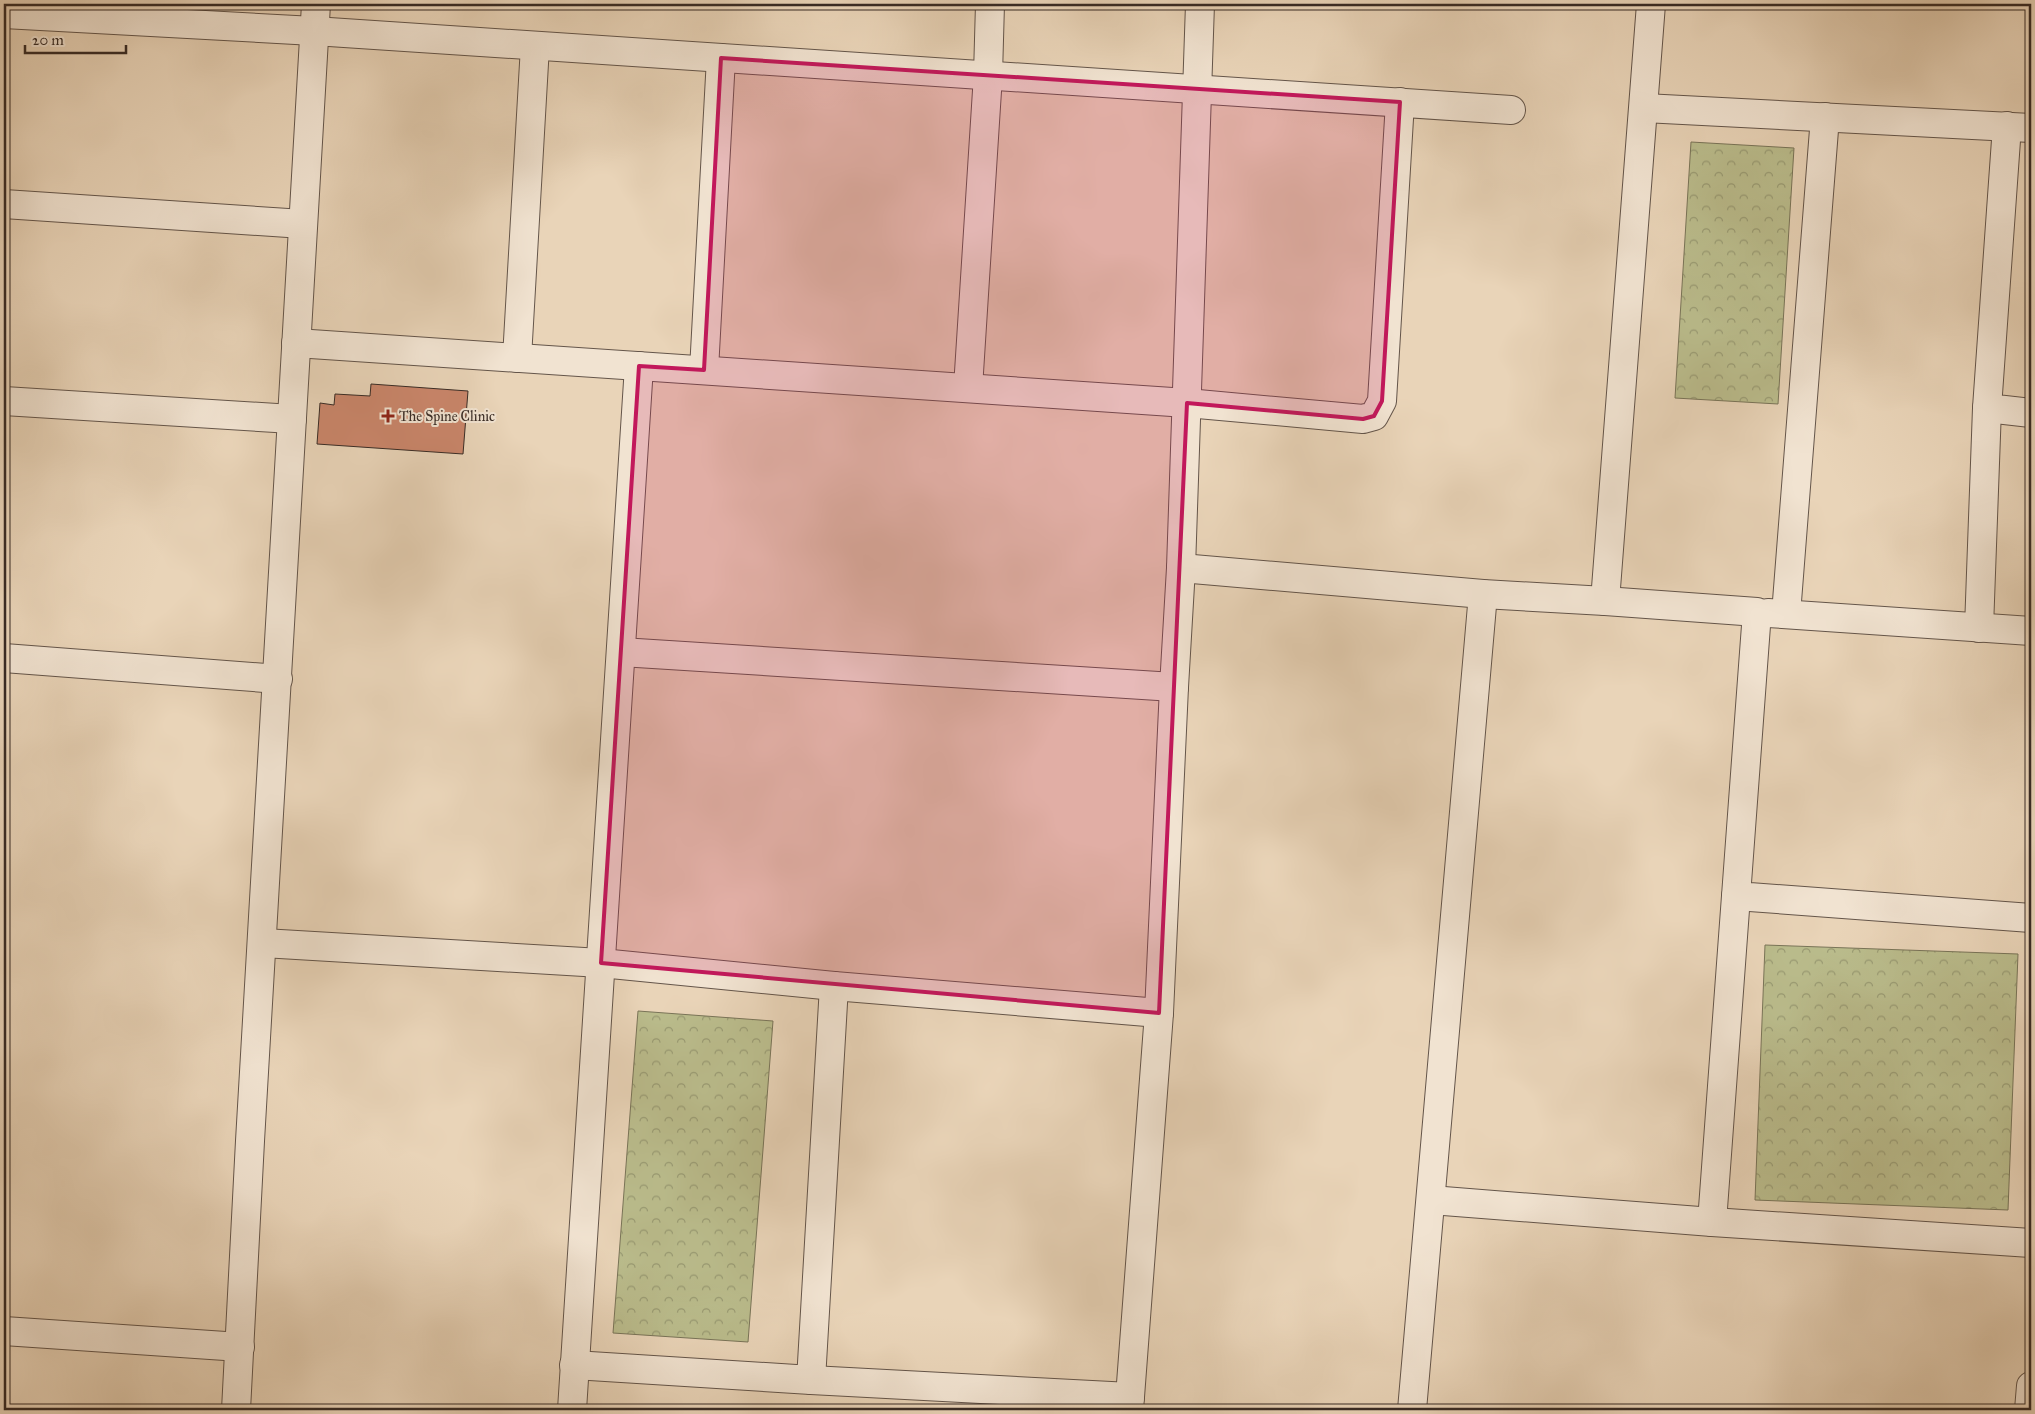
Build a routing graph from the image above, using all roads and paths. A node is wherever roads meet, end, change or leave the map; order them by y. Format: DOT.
graph roads {
  1 [pos="316,4"];
  2 [pos="990,4"];
  3 [pos="1200,4"];
  4 [pos="1651,4"];
  5 [pos="4,14"];
  6 [pos="314,31"];
  7 [pos="535,46"];
  8 [pos="721,58"];
  9 [pos="988,75"];
  10 [pos="1197,88"];
  11 [pos="1400,102"];
  12 [pos="1644,108"];
  13 [pos="1511,110"];
  14 [pos="1825,117"];
  15 [pos="2019,127"];
  16 [pos="4,204"];
  17 [pos="303,224"];
  18 [pos="296,342"];
  19 [pos="517,358"];
  20 [pos="639,366"];
  21 [pos="704,370"];
  22 [pos="968,388"];
  23 [pos="4,401"];
  24 [pos="1187,403"];
  25 [pos="1987,408"];
  26 [pos="2031,413"];
  27 [pos="292,419"];
  28 [pos="1181,568"];
  29 [pos="1483,594"];
  30 [pos="1605,601"];
  31 [pos="1757,612"];
  32 [pos="1786,614"];
  33 [pos="1979,628"];
  34 [pos="2031,631"];
  35 [pos="621,652"];
  36 [pos="4,658"];
  37 [pos="278,680"];
  38 [pos="1174,687"];
  39 [pos="1736,896"];
  40 [pos="2031,918"];
  41 [pos="262,943"];
  42 [pos="601,963"];
  43 [pos="834,986"];
  44 [pos="1159,1013"];
  45 [pos="1430,1200"];
  46 [pos="1712,1222"];
  47 [pos="2031,1243"];
  48 [pos="4,1331"];
  49 [pos="240,1347"];
  50 [pos="574,1364"];
  51 [pos="810,1380"];
  52 [pos="2031,1386"];
  53 [pos="1130,1404"];
  54 [pos="236,1410"];
  55 [pos="572,1410"];
  56 [pos="1412,1410"];
  57 [pos="2029,1410"];
  1 -- 6 [label="street"];
  2 -- 9 [label="street"];
  3 -- 10 [label="street"];
  4 -- 12 [label="street"];
  5 -- 6 [label="street"];
  6 -- 7 [label="street"];
  6 -- 17 [label="street"];
  7 -- 8 [label="street"];
  7 -- 19 [label="street"];
  8 -- 9 [label="street"];
  8 -- 21 [label="street"];
  9 -- 10 [label="street"];
  9 -- 22 [label="street"];
  10 -- 11 [label="street"];
  10 -- 24 [label="street"];
  11 -- 13 [label="street"];
  11 -- 24 [label="street"];
  12 -- 14 [label="street"];
  12 -- 30 [label="street"];
  14 -- 15 [label="street"];
  14 -- 32 [label="street"];
  15 -- 25 [label="street"];
  16 -- 17 [label="street"];
  17 -- 18 [label="street"];
  18 -- 19 [label="street"];
  18 -- 27 [label="street"];
  19 -- 20 [label="street"];
  20 -- 21 [label="street"];
  20 -- 35 [label="street"];
  21 -- 22 [label="street"];
  22 -- 24 [label="street"];
  23 -- 27 [label="street"];
  24 -- 28 [label="street"];
  25 -- 26 [label="street"];
  25 -- 33 [label="street"];
  27 -- 37 [label="street"];
  28 -- 29 [label="street"];
  28 -- 38 [label="street"];
  29 -- 30 [label="street"];
  29 -- 45 [label="street"];
  30 -- 31 [label="street"];
  31 -- 32 [label="street"];
  31 -- 39 [label="street"];
  32 -- 33 [label="street"];
  33 -- 34 [label="street"];
  35 -- 38 [label="street"];
  35 -- 42 [label="street"];
  36 -- 37 [label="street"];
  37 -- 41 [label="street"];
  38 -- 44 [label="street"];
  39 -- 40 [label="street"];
  39 -- 46 [label="street"];
  41 -- 42 [label="street"];
  41 -- 49 [label="street"];
  42 -- 43 [label="street"];
  42 -- 50 [label="street"];
  43 -- 44 [label="street"];
  43 -- 51 [label="street"];
  44 -- 53 [label="street"];
  45 -- 46 [label="street"];
  45 -- 56 [label="street"];
  46 -- 47 [label="street"];
  48 -- 49 [label="street"];
  49 -- 54 [label="street"];
  50 -- 51 [label="street"];
  50 -- 55 [label="street"];
  51 -- 53 [label="street"];
  52 -- 57 [label="street"];
}
